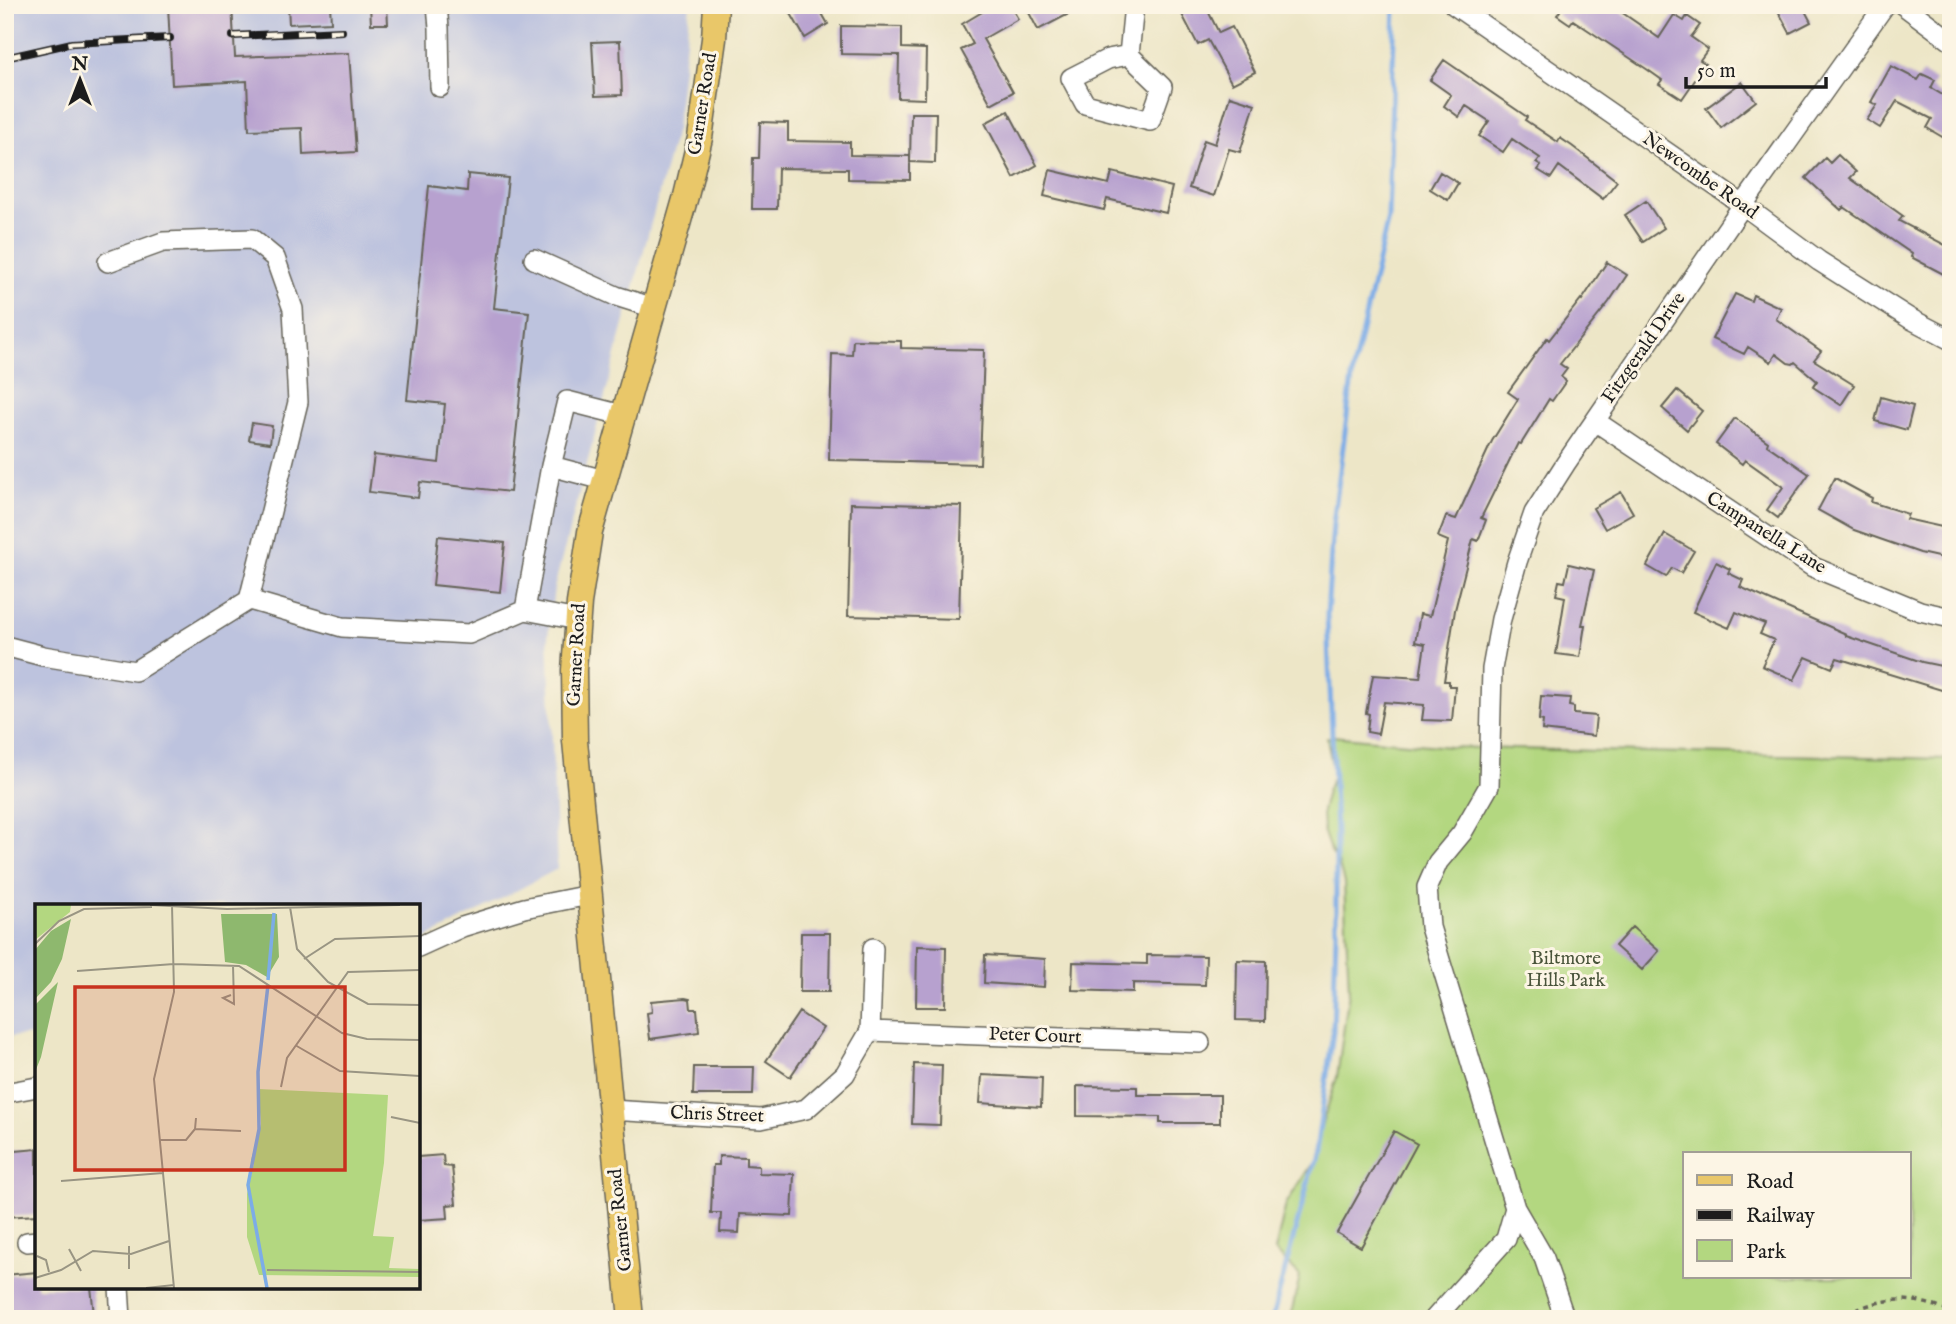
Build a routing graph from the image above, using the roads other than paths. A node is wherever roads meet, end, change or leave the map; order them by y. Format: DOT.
graph roads {
  1 [pos="437,5"];
  2 [pos="716,5"];
  3 [pos="1134,5"];
  4 [pos="1454,5"];
  5 [pos="1885,5"];
  6 [pos="1903,5"];
  7 [pos="1951,41"];
  8 [pos="1129,55"];
  9 [pos="440,87"];
  10 [pos="1743,205"];
  11 [pos="534,259"];
  12 [pos="108,262"];
  13 [pos="654,308"];
  14 [pos="1951,340"];
  15 [pos="622,415"];
  16 [pos="1595,421"];
  17 [pos="551,466"];
  18 [pos="604,480"];
  19 [pos="249,600"];
  20 [pos="525,610"];
  21 [pos="1951,618"];
  22 [pos="578,620"];
  23 [pos="5,646"];
  24 [pos="589,895"];
  25 [pos="420,946"];
  26 [pos="873,948"];
  27 [pos="870,1031"];
  28 [pos="1200,1043"];
  29 [pos="35,1087"];
  30 [pos="5,1093"];
  31 [pos="610,1110"];
  32 [pos="1515,1208"];
  33 [pos="119,1289"];
  34 [pos="121,1319"];
  35 [pos="631,1319"];
  36 [pos="1434,1319"];
  37 [pos="1565,1319"];
  1 -- 9 [label="street"];
  2 -- 13 [label="main road, Garner Road"];
  3 -- 8 [label="street"];
  4 -- 10 [label="street, Newcombe Road"];
  5 -- 10 [label="street, Fitzgerald Drive"];
  6 -- 7 [label="street"];
  8 -- 8 [label="street"];
  10 -- 14 [label="street, Newcombe Road"];
  10 -- 16 [label="street, Fitzgerald Drive"];
  11 -- 13 [label="street"];
  12 -- 19 [label="street"];
  13 -- 15 [label="main road, Garner Road"];
  15 -- 17 [label="street"];
  15 -- 18 [label="main road, Garner Road"];
  16 -- 21 [label="street, Campanella Lane"];
  16 -- 32 [label="street, Fitzgerald Drive"];
  17 -- 18 [label="street"];
  17 -- 20 [label="street"];
  18 -- 22 [label="main road, Garner Road"];
  19 -- 20 [label="street"];
  19 -- 23 [label="street"];
  20 -- 22 [label="street"];
  22 -- 24 [label="main road, Garner Road"];
  24 -- 25 [label="street"];
  24 -- 31 [label="main road, Garner Road"];
  26 -- 27 [label="street, Chris Street"];
  27 -- 28 [label="street, Peter Court"];
  27 -- 31 [label="street, Chris Street"];
  29 -- 30 [label="street"];
  31 -- 35 [label="main road, Garner Road"];
  32 -- 36 [label="street"];
  32 -- 37 [label="street, Fitzgerald Drive"];
  33 -- 34 [label="street"];
}
